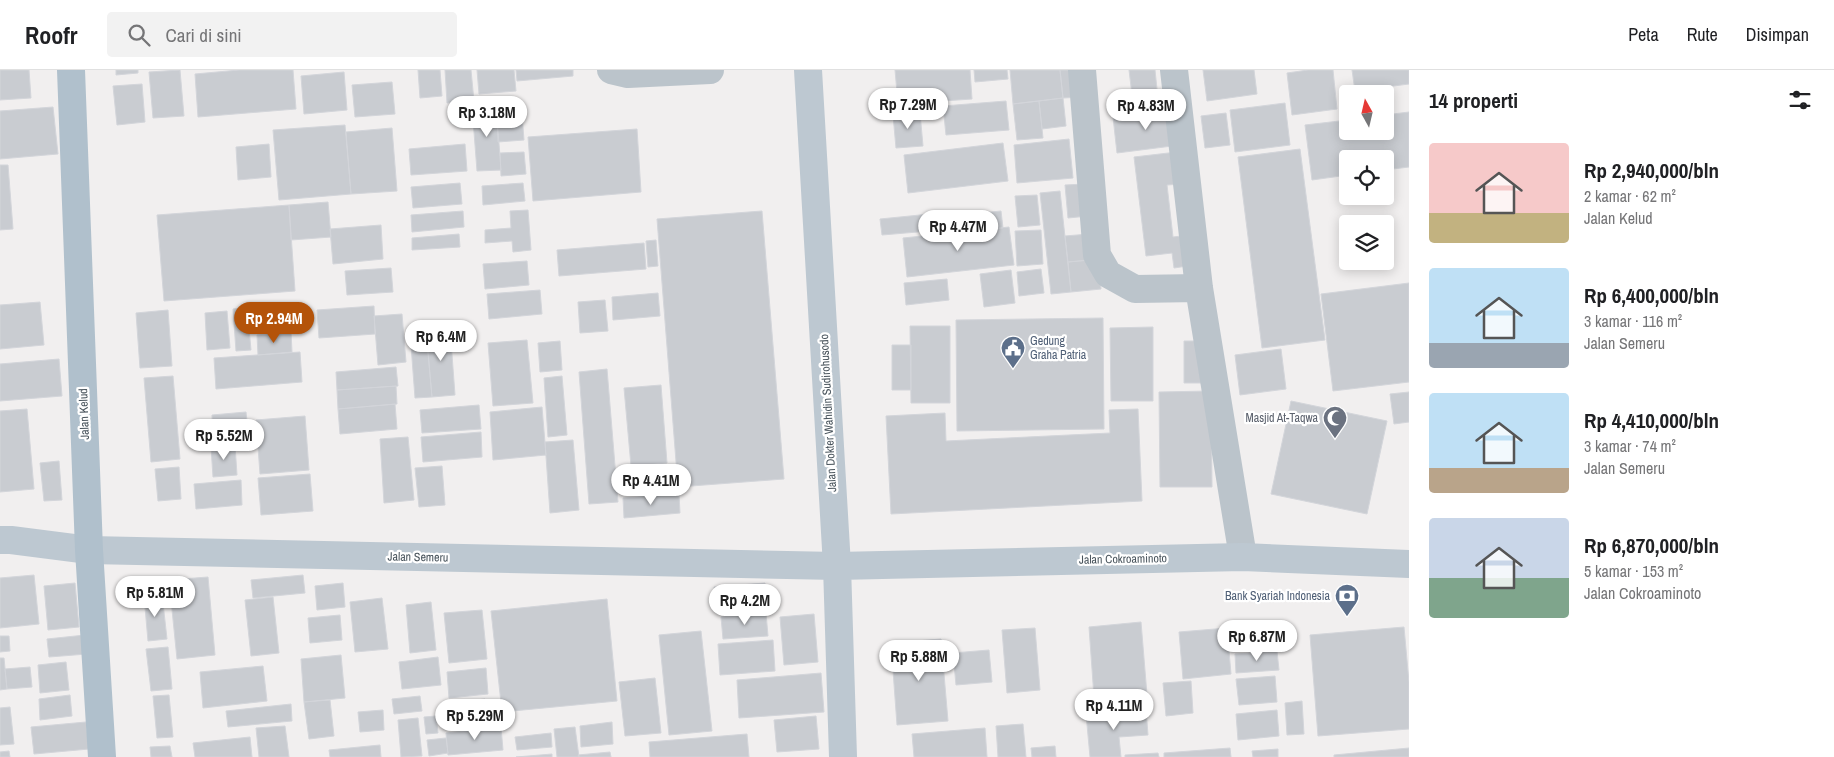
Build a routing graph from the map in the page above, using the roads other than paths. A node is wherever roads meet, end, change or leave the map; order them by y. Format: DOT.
graph roads {
  1 [pos="72,70"];
  2 [pos="611,70"];
  3 [pos="710,70"];
  4 [pos="808,70"];
  5 [pos="1082,70"];
  6 [pos="1174,70"];
  7 [pos="1199,288"];
  8 [pos="0,540"];
  9 [pos="89,550"];
  10 [pos="1243,557"];
  11 [pos="1409,564"];
  12 [pos="837,566"];
  13 [pos="102,757"];
  14 [pos="842,757"];
  1 -- 9 [label="main road, Jalan Kelud"];
  2 -- 3 [label="street"];
  4 -- 12 [label="main road, Jalan Dokter Wahidin Sudirohusodo"];
  5 -- 7 [label="street"];
  6 -- 7 [label="street"];
  7 -- 10 [label="street"];
  8 -- 9 [label="main road, Jalan Semeru"];
  9 -- 12 [label="main road, Jalan Semeru"];
  9 -- 13 [label="main road, Jalan Kelud"];
  10 -- 11 [label="main road, Jalan Cokroaminoto"];
  10 -- 12 [label="main road, Jalan Cokroaminoto"];
  12 -- 14 [label="main road, Jalan Dokter Wahidin Sudirohusodo"];
}
